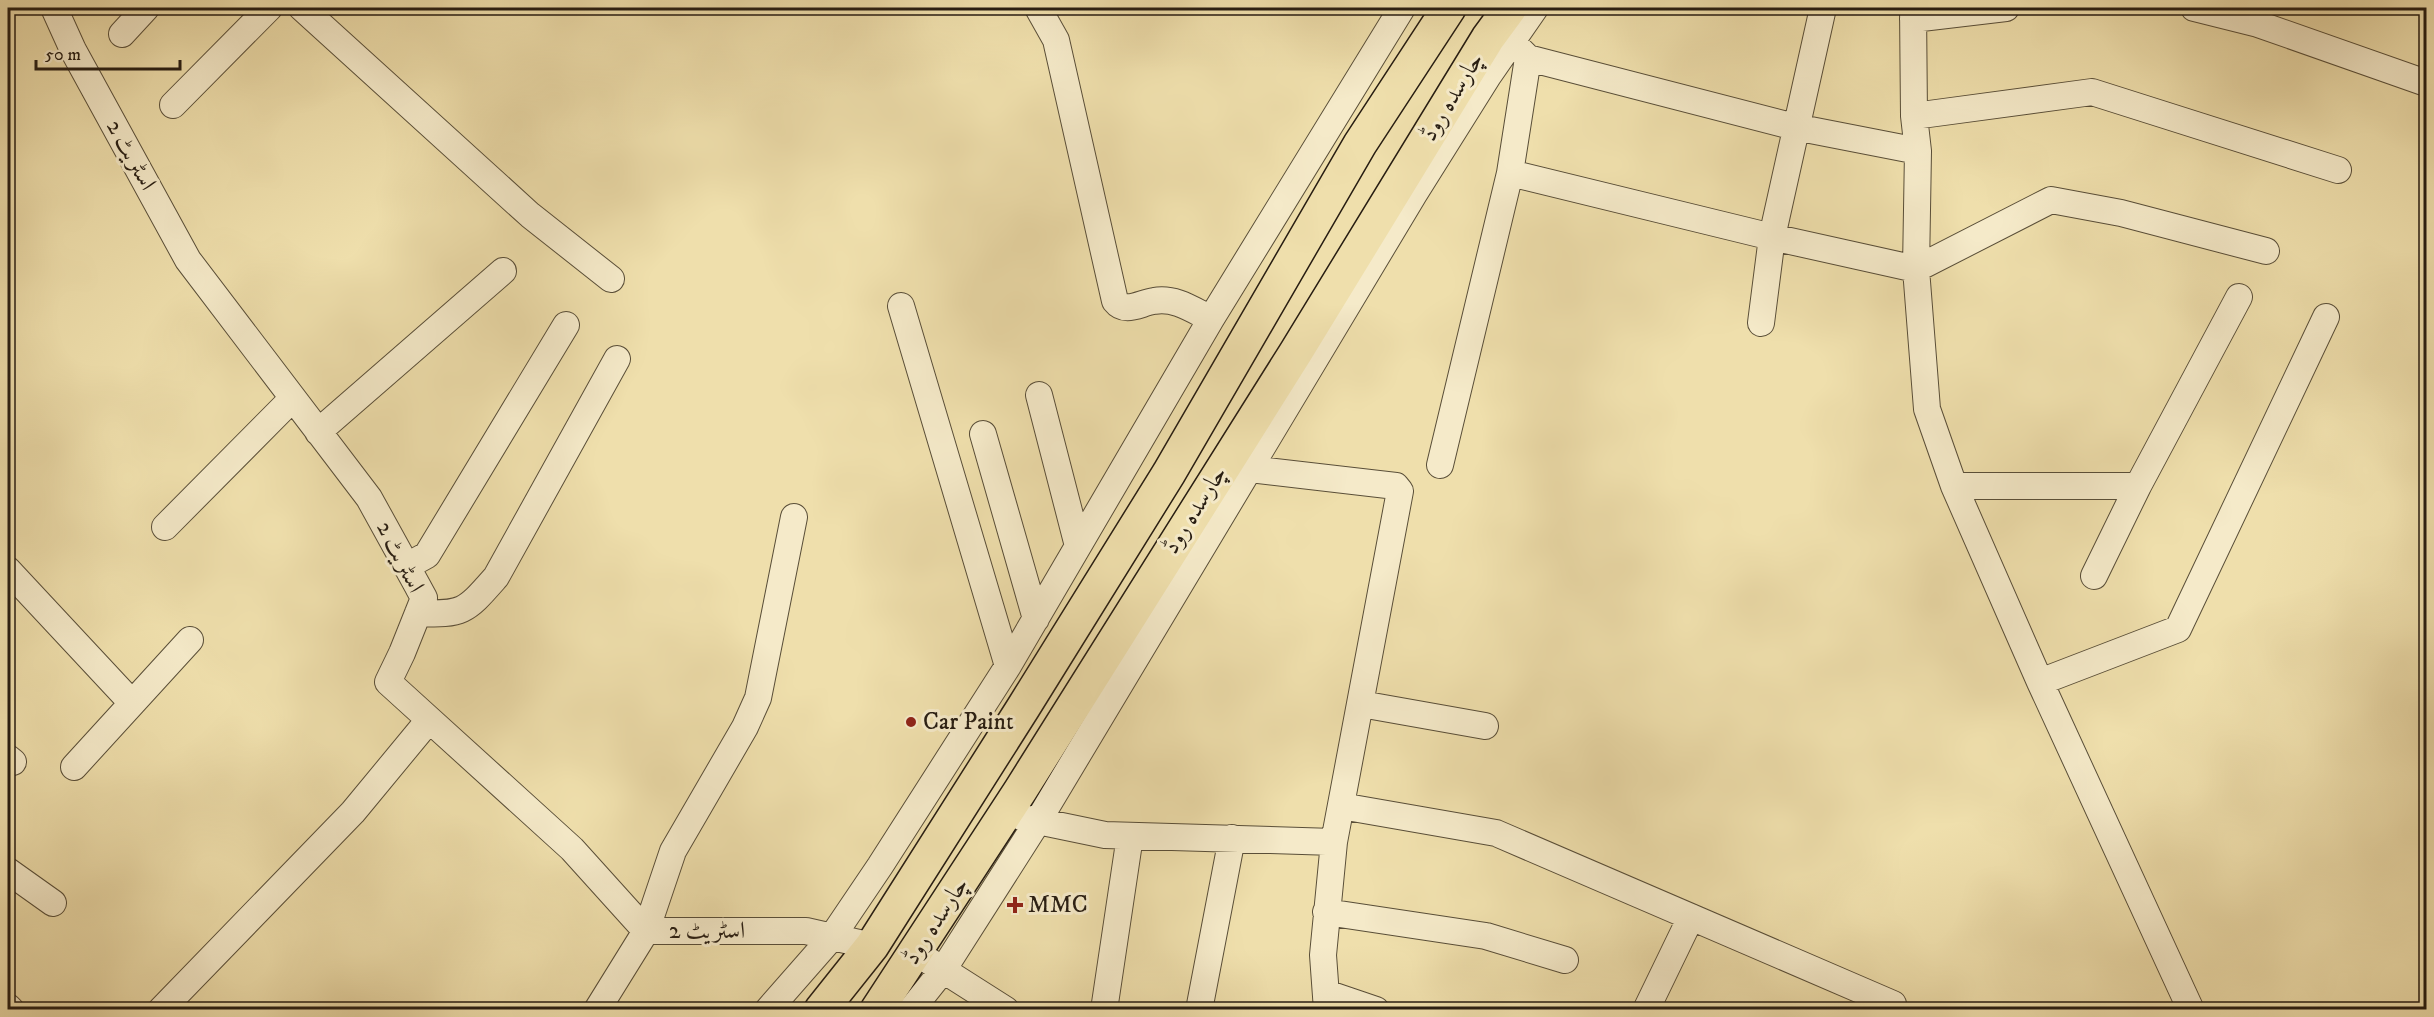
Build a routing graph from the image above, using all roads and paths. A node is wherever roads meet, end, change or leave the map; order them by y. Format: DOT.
graph roads {
  1 [pos="54,8"];
  2 [pos="146,8"];
  3 [pos="269,8"];
  4 [pos="302,8"];
  5 [pos="1038,8"];
  6 [pos="1402,8"];
  7 [pos="1449,8"];
  8 [pos="1510,8"];
  9 [pos="1535,8"];
  10 [pos="1823,8"];
  11 [pos="2006,8"];
  12 [pos="2194,8"];
  13 [pos="1913,13"];
  14 [pos="122,34"];
  15 [pos="1520,50"];
  16 [pos="2427,84"];
  17 [pos="173,105"];
  18 [pos="1914,116"];
  19 [pos="1795,127"];
  20 [pos="1918,151"];
  21 [pos="2338,170"];
  22 [pos="1510,173"];
  23 [pos="1772,237"];
  24 [pos="2266,251"];
  25 [pos="1916,269"];
  26 [pos="503,271"];
  27 [pos="610,279"];
  28 [pos="2239,297"];
  29 [pos="901,306"];
  30 [pos="2326,317"];
  31 [pos="1211,319"];
  32 [pos="1761,323"];
  33 [pos="566,325"];
  34 [pos="617,359"];
  35 [pos="1039,394"];
  36 [pos="292,399"];
  37 [pos="318,432"];
  38 [pos="983,434"];
  39 [pos="1440,465"];
  40 [pos="1250,469"];
  41 [pos="1954,486"];
  42 [pos="2138,486"];
  43 [pos="794,518"];
  44 [pos="165,527"];
  45 [pos="1132,533"];
  46 [pos="1078,546"];
  47 [pos="1167,555"];
  48 [pos="407,566"];
  49 [pos="8,570"];
  50 [pos="2094,576"];
  51 [pos="418,613"];
  52 [pos="1036,619"];
  53 [pos="190,640"];
  54 [pos="1008,666"];
  55 [pos="2040,682"];
  56 [pos="132,703"];
  57 [pos="1360,704"];
  58 [pos="429,720"];
  59 [pos="1485,726"];
  60 [pos="74,767"];
  61 [pos="1341,806"];
  62 [pos="1005,814"];
  63 [pos="1038,821"];
  64 [pos="1130,836"];
  65 [pos="1232,838"];
  66 [pos="1334,842"];
  67 [pos="8,871"];
  68 [pos="53,903"];
  69 [pos="1326,912"];
  70 [pos="1691,917"];
  71 [pos="646,931"];
  72 [pos="832,937"];
  73 [pos="872,946"];
  74 [pos="916,952"];
  75 [pos="1565,960"];
  76 [pos="943,970"];
  77 [pos="1327,1001"];
  78 [pos="1893,1004"];
  79 [pos="8,1007"];
  80 [pos="11,1010"];
  81 [pos="161,1010"];
  82 [pos="597,1010"];
  83 [pos="768,1010"];
  84 [pos="821,1010"];
  85 [pos="877,1010"];
  86 [pos="911,1010"];
  87 [pos="1006,1010"];
  88 [pos="1104,1010"];
  89 [pos="1199,1010"];
  90 [pos="1376,1010"];
  91 [pos="1646,1010"];
  92 [pos="2190,1010"];
  1 -- 36 [label="street, اسٹریٹ 2"];
  2 -- 14 [label="street"];
  3 -- 17 [label="street"];
  4 -- 27 [label="street"];
  5 -- 31 [label="street"];
  6 -- 31 [label="street"];
  7 -- 45 [label="highway, چارسدہ روڈ"];
  8 -- 47 [label="highway, چارسدہ روڈ"];
  9 -- 15 [label="street"];
  10 -- 19 [label="street"];
  11 -- 13 [label="street"];
  12 -- 16 [label="street"];
  13 -- 18 [label="street"];
  15 -- 19 [label="street"];
  15 -- 22 [label="street"];
  15 -- 40 [label="street"];
  18 -- 20 [label="street"];
  18 -- 21 [label="street"];
  19 -- 20 [label="street"];
  19 -- 23 [label="street"];
  20 -- 25 [label="street"];
  22 -- 23 [label="street"];
  22 -- 39 [label="street"];
  23 -- 25 [label="street"];
  23 -- 32 [label="street"];
  24 -- 25 [label="street"];
  25 -- 41 [label="street"];
  26 -- 37 [label="street"];
  28 -- 42 [label="street"];
  29 -- 54 [label="street"];
  30 -- 55 [label="street"];
  31 -- 46 [label="street"];
  33 -- 48 [label="street"];
  34 -- 51 [label="street"];
  35 -- 46 [label="street"];
  36 -- 37 [label="street, اسٹریٹ 2"];
  36 -- 44 [label="street"];
  37 -- 48 [label="street, اسٹریٹ 2"];
  38 -- 52 [label="street"];
  40 -- 57 [label="street"];
  40 -- 63 [label="street"];
  41 -- 42 [label="street"];
  41 -- 55 [label="street"];
  42 -- 50 [label="street"];
  43 -- 71 [label="street"];
  45 -- 47 [label="highway"];
  45 -- 73 [label="highway, چارسدہ روڈ"];
  46 -- 52 [label="street"];
  47 -- 62 [label="highway, چارسدہ روڈ"];
  48 -- 51 [label="street, اسٹریٹ 2"];
  49 -- 56 [label="street"];
  51 -- 58 [label="street, اسٹریٹ 2"];
  52 -- 54 [label="street"];
  53 -- 56 [label="street"];
  54 -- 72 [label="street"];
  55 -- 92 [label="street"];
  56 -- 60 [label="street"];
  57 -- 59 [label="street"];
  57 -- 61 [label="street"];
  58 -- 71 [label="street, اسٹریٹ 2"];
  58 -- 81 [label="street"];
  61 -- 66 [label="street"];
  61 -- 70 [label="street"];
  62 -- 63 [label="street"];
  62 -- 74 [label="highway, چارسدہ روڈ"];
  63 -- 64 [label="street"];
  63 -- 76 [label="street"];
  64 -- 65 [label="street"];
  64 -- 88 [label="street"];
  65 -- 66 [label="street"];
  65 -- 89 [label="street"];
  66 -- 69 [label="street"];
  67 -- 68 [label="street"];
  69 -- 75 [label="street"];
  69 -- 77 [label="street"];
  70 -- 78 [label="street"];
  70 -- 91 [label="street"];
  71 -- 72 [label="street, اسٹریٹ 2"];
  71 -- 82 [label="street"];
  72 -- 73 [label="street, اسٹریٹ 2"];
  72 -- 83 [label="street"];
  73 -- 84 [label="highway, چارسدہ روڈ"];
  74 -- 76 [label="street"];
  74 -- 85 [label="highway, چارسدہ روڈ"];
  76 -- 86 [label="street"];
  76 -- 87 [label="street"];
  77 -- 90 [label="street"];
  79 -- 80 [label="street"];
}
